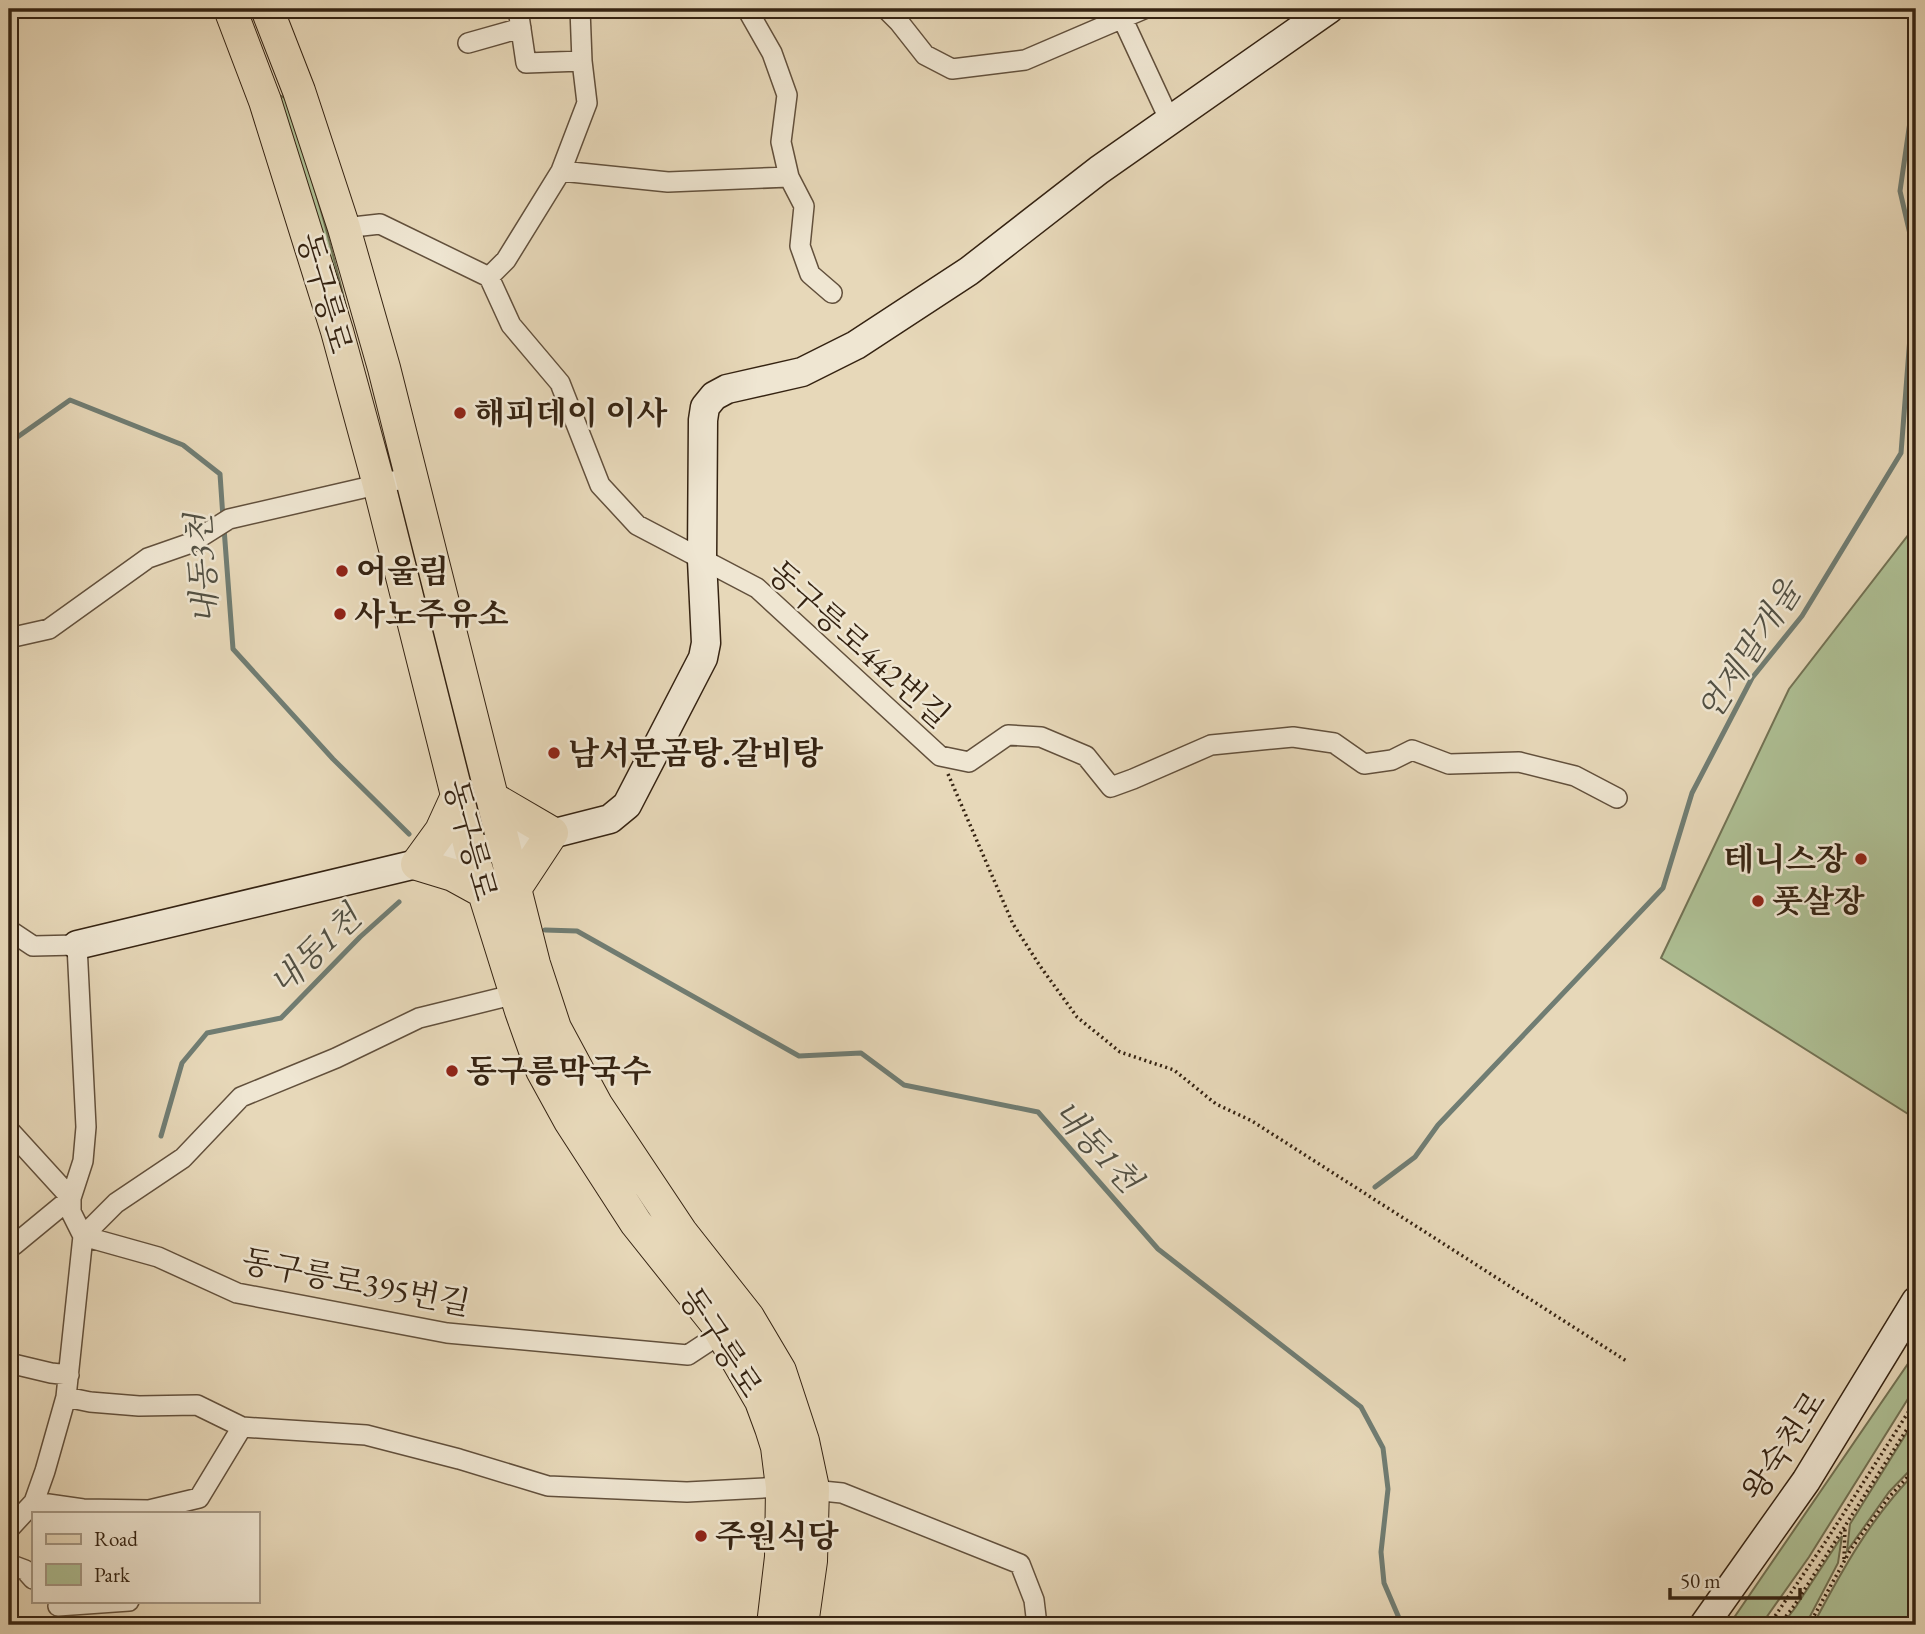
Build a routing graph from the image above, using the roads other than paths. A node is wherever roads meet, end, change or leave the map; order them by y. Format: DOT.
graph roads {
  1 [pos="230,9"];
  2 [pos="267,9"];
  3 [pos="580,9"];
  4 [pos="747,9"];
  5 [pos="886,9"];
  6 [pos="1144,9"];
  7 [pos="1329,9"];
  8 [pos="1120,13"];
  9 [pos="519,18"];
  10 [pos="468,43"];
  11 [pos="582,61"];
  12 [pos="1170,121"];
  13 [pos="561,171"];
  14 [pos="789,177"];
  15 [pos="344,228"];
  16 [pos="489,277"];
  17 [pos="832,293"];
  18 [pos="411,477"];
  19 [pos="379,485"];
  20 [pos="702,560"];
  21 [pos="9,638"];
  22 [pos="457,796"];
  23 [pos="492,798"];
  24 [pos="1616,798"];
  25 [pos="552,834"];
  26 [pos="504,846"];
  27 [pos="471,851"];
  28 [pos="417,863"];
  29 [pos="499,891"];
  30 [pos="9,930"];
  31 [pos="77,945"];
  32 [pos="516,994"];
  33 [pos="9,1130"];
  34 [pos="71,1198"];
  35 [pos="83,1236"];
  36 [pos="9,1247"];
  37 [pos="1916,1301"];
  38 [pos="735,1325"];
  39 [pos="9,1363"];
  40 [pos="69,1375"];
  41 [pos="66,1397"];
  42 [pos="242,1427"];
  43 [pos="797,1488"];
  44 [pos="34,1502"];
  45 [pos="165,1510"];
  46 [pos="9,1529"];
  47 [pos="9,1564"];
  48 [pos="32,1578"];
  49 [pos="122,1602"];
  50 [pos="55,1611"];
  51 [pos="773,1625"];
  52 [pos="802,1625"];
  53 [pos="1037,1625"];
  54 [pos="1704,1625"];
  1 -- 19 [label="main road, 동구릉로"];
  2 -- 15 [label="main road, 동구릉로"];
  3 -- 11 [label="street"];
  4 -- 14 [label="street"];
  5 -- 8 [label="street"];
  6 -- 8 [label="street"];
  7 -- 12 [label="street"];
  8 -- 12 [label="street"];
  9 -- 10 [label="street"];
  9 -- 11 [label="street"];
  11 -- 13 [label="street"];
  12 -- 20 [label="street"];
  13 -- 14 [label="street"];
  13 -- 16 [label="street"];
  14 -- 17 [label="street"];
  15 -- 16 [label="street"];
  15 -- 18 [label="main road, 동구릉로"];
  16 -- 20 [label="street, 동구릉로442번길"];
  18 -- 19 [label="street"];
  18 -- 23 [label="main road, 동구릉로"];
  19 -- 21 [label="street"];
  19 -- 22 [label="main road, 동구릉로"];
  20 -- 24 [label="street, 동구릉로442번길"];
  20 -- 25 [label="street"];
  22 -- 27 [label="main road, 동구릉로"];
  22 -- 28 [label="main road"];
  23 -- 25 [label="main road"];
  23 -- 26 [label="main road, 동구릉로"];
  25 -- 26 [label="street"];
  25 -- 29 [label="main road"];
  26 -- 27 [label="street"];
  26 -- 29 [label="main road, 동구릉로"];
  27 -- 28 [label="street"];
  27 -- 29 [label="main road, 동구릉로"];
  28 -- 29 [label="main road"];
  28 -- 31 [label="street"];
  29 -- 32 [label="main road, 동구릉로"];
  29 -- 38 [label="main road, 동구릉로"];
  30 -- 31 [label="street"];
  31 -- 34 [label="street"];
  32 -- 35 [label="street"];
  32 -- 38 [label="main road, 동구릉로"];
  33 -- 34 [label="street"];
  34 -- 35 [label="street"];
  34 -- 36 [label="street"];
  35 -- 38 [label="street, 동구릉로395번길"];
  35 -- 40 [label="street"];
  37 -- 54 [label="street, 왕숙천로"];
  38 -- 43 [label="main road, 동구릉로"];
  39 -- 40 [label="street"];
  40 -- 41 [label="street"];
  41 -- 42 [label="street"];
  41 -- 44 [label="street"];
  42 -- 43 [label="street"];
  42 -- 45 [label="street"];
  43 -- 51 [label="main road, 동구릉로"];
  43 -- 52 [label="main road, 동구릉로"];
  43 -- 53 [label="street"];
  44 -- 45 [label="street"];
  44 -- 46 [label="street"];
  47 -- 48 [label="street"];
  49 -- 50 [label="street"];
}
